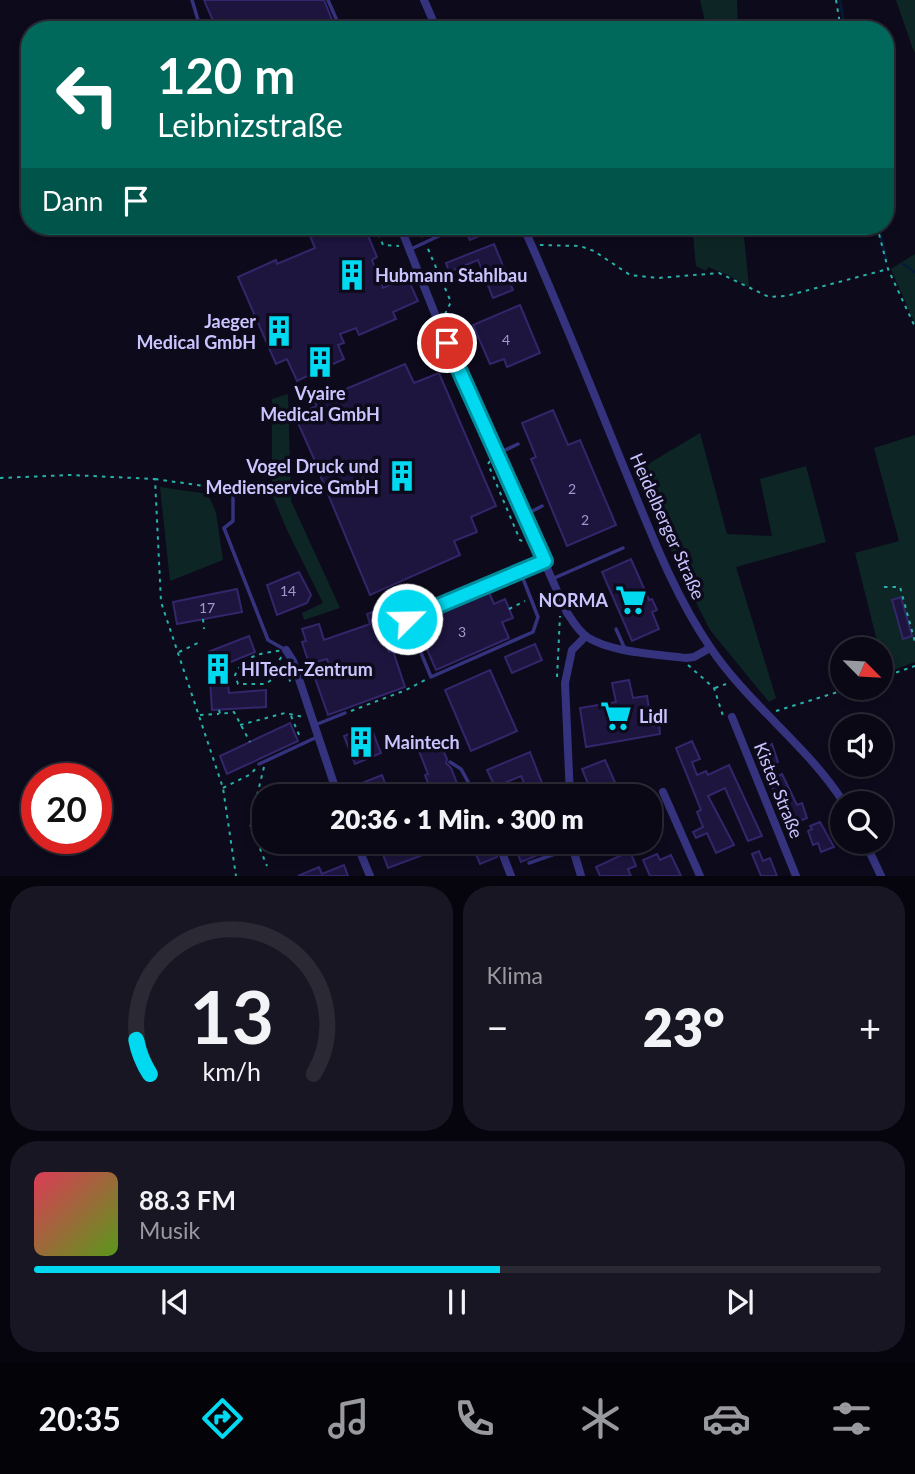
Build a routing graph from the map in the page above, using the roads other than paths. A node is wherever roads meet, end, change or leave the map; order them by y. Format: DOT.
graph roads {
  1 [pos="192,0"];
  2 [pos="328,0"];
  3 [pos="424,0"];
  4 [pos="198,21"];
  5 [pos="337,21"];
  6 [pos="434,21"];
  7 [pos="404,235"];
  8 [pos="441,235"];
  9 [pos="527,235"];
  10 [pos="410,250"];
  11 [pos="518,444"];
  12 [pos="495,454"];
  13 [pos="233,489"];
  14 [pos="542,506"];
  15 [pos="525,515"];
  16 [pos="623,548"];
  17 [pos="545,561"];
  18 [pos="520,571"];
  19 [pos="552,579"];
  20 [pos="616,629"];
  21 [pos="586,636"];
  22 [pos="710,648"];
  23 [pos="625,649"];
  24 [pos="286,650"];
  25 [pos="345,713"];
  26 [pos="732,717"];
  27 [pos="313,726"];
  28 [pos="317,737"];
  29 [pos="450,762"];
  30 [pos="259,764"];
  31 [pos="334,784"];
  32 [pos="469,784"];
  33 [pos="569,784"];
  34 [pos="836,791"];
  35 [pos="663,792"];
  36 [pos="361,854"];
  37 [pos="503,854"];
  38 [pos="550,854"];
  39 [pos="575,854"];
  40 [pos="871,854"];
  41 [pos="529,863"];
  42 [pos="370,876"];
  43 [pos="511,876"];
  44 [pos="581,876"];
  45 [pos="699,876"];
  46 [pos="796,876"];
  47 [pos="881,876"];
  1 -- 4 [label="lane"];
  2 -- 5 [label="lane"];
  3 -- 6 [label="street"];
  7 -- 10 [label="street"];
  8 -- 10 [label="lane"];
  9 -- 22 [label="street, Heidelberger Straße"];
  10 -- 12 [label="street"];
  11 -- 12 [label="lane"];
  12 -- 15 [label="street"];
  13 -- 24 [label="lane"];
  14 -- 15 [label="lane"];
  15 -- 17 [label="street"];
  16 -- 19 [label="lane"];
  17 -- 18 [label="lane"];
  17 -- 19 [label="street"];
  18 -- 18 [label="lane"];
  19 -- 21 [label="street"];
  20 -- 23 [label="lane"];
  21 -- 23 [label="street"];
  21 -- 33 [label="street"];
  22 -- 23 [label="street"];
  22 -- 34 [label="street, Heidelberger Straße"];
  24 -- 27 [label="street"];
  25 -- 27 [label="lane"];
  26 -- 46 [label="street, Kister Straße"];
  27 -- 28 [label="street"];
  28 -- 30 [label="lane"];
  28 -- 31 [label="street"];
  29 -- 32 [label="lane"];
  35 -- 45 [label="street"];
  36 -- 42 [label="street"];
  37 -- 43 [label="street"];
  38 -- 41 [label="lane"];
  39 -- 44 [label="street"];
  40 -- 47 [label="street"];
}
